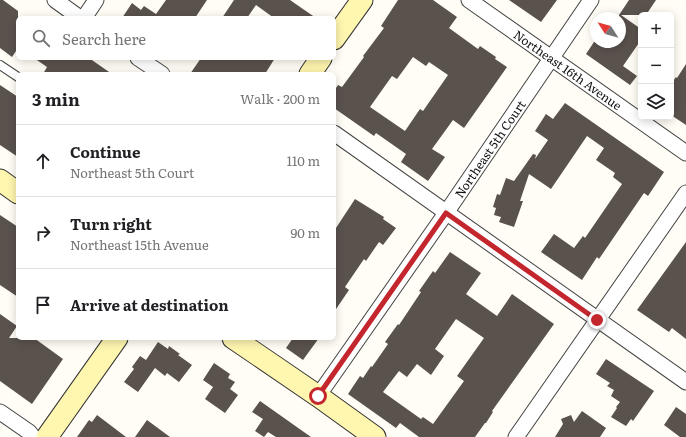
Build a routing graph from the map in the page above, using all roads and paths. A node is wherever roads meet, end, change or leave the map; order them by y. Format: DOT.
graph roads {
  1 [pos="55,0"];
  2 [pos="96,0"];
  3 [pos="362,0"];
  4 [pos="469,0"];
  5 [pos="591,0"];
  6 [pos="77,16"];
  7 [pos="85,16"];
  8 [pos="336,36"];
  9 [pos="551,58"];
  10 [pos="141,60"];
  11 [pos="320,60"];
  12 [pos="0,65"];
  13 [pos="159,72"];
  14 [pos="311,72"];
  15 [pos="16,76"];
  16 [pos="336,134"];
  17 [pos="686,153"];
  18 [pos="0,180"];
  19 [pos="16,191"];
  20 [pos="686,193"];
  21 [pos="446,213"];
  22 [pos="597,320"];
  23 [pos="116,340"];
  24 [pos="236,340"];
  25 [pos="686,382"];
  26 [pos="318,396"];
  27 [pos="0,412"];
  28 [pos="33,437"];
  29 [pos="47,437"];
  30 [pos="375,437"];
  31 [pos="516,437"];
  1 -- 6 [label="street"];
  2 -- 7 [label="street"];
  3 -- 8 [label="street"];
  4 -- 9 [label="street, Northeast 16th Avenue"];
  5 -- 9 [label="street, Northeast 5th Court"];
  9 -- 17 [label="street, Northeast 16th Avenue"];
  9 -- 21 [label="street, Northeast 5th Court"];
  10 -- 13 [label="street"];
  11 -- 14 [label="street"];
  12 -- 15 [label="lane"];
  16 -- 21 [label="street"];
  18 -- 19 [label="street"];
  20 -- 22 [label="street"];
  21 -- 22 [label="street"];
  21 -- 26 [label="street, Northeast 5th Court"];
  22 -- 25 [label="street"];
  22 -- 31 [label="street"];
  23 -- 29 [label="street"];
  24 -- 26 [label="street"];
  26 -- 30 [label="street"];
  27 -- 28 [label="street"];
}
